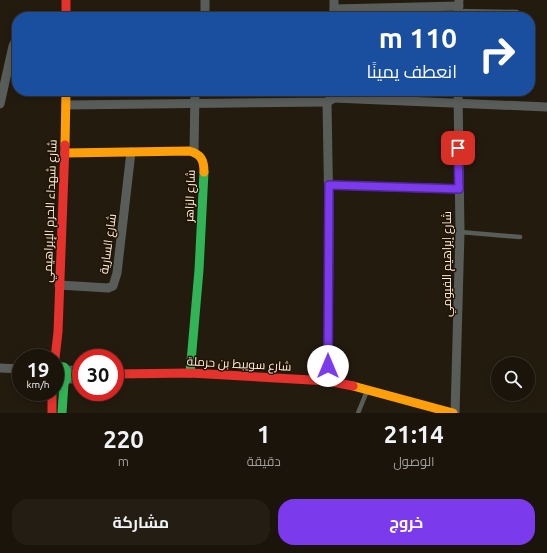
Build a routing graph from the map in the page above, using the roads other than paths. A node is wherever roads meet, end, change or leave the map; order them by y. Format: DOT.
graph roads {
  1 [pos="66,0"];
  2 [pos="205,0"];
  3 [pos="458,8"];
  4 [pos="334,9"];
  5 [pos="66,12"];
  6 [pos="205,12"];
  7 [pos="517,12"];
  8 [pos="12,50"];
  9 [pos="66,96"];
  10 [pos="195,96"];
  11 [pos="458,96"];
  12 [pos="331,97"];
  13 [pos="458,102"];
  14 [pos="0,104"];
  15 [pos="195,104"];
  16 [pos="66,105"];
  17 [pos="547,107"];
  18 [pos="131,152"];
  19 [pos="194,152"];
  20 [pos="65,153"];
  21 [pos="329,185"];
  22 [pos="459,189"];
  23 [pos="460,232"];
  24 [pos="520,237"];
  25 [pos="59,285"];
  26 [pos="58,332"];
  27 [pos="55,349"];
  28 [pos="62,349"];
  29 [pos="0,368"];
  30 [pos="12,369"];
  31 [pos="190,373"];
  32 [pos="124,374"];
  33 [pos="328,381"];
  34 [pos="368,390"];
  35 [pos="52,401"];
  36 [pos="62,401"];
  37 [pos="52,413"];
  38 [pos="62,413"];
  39 [pos="358,413"];
  40 [pos="454,413"];
  1 -- 5 [label="street"];
  2 -- 6 [label="street"];
  3 -- 4 [label="street"];
  3 -- 7 [label="lane"];
  8 -- 14 [label="street"];
  9 -- 16 [label="street, شارع شهداء الحرم الإبراهيمي"];
  10 -- 15 [label="street"];
  11 -- 13 [label="street, شارع إبراهيم الفيومي"];
  12 -- 13 [label="street"];
  12 -- 15 [label="street"];
  12 -- 21 [label="street"];
  13 -- 17 [label="street"];
  13 -- 22 [label="street, شارع إبراهيم الفيومي"];
  15 -- 16 [label="street"];
  15 -- 19 [label="street"];
  16 -- 20 [label="street, شارع شهداء الحرم الإبراهيمي"];
  18 -- 19 [label="street"];
  18 -- 20 [label="street"];
  18 -- 25 [label="street, شارع السارية"];
  19 -- 31 [label="street, شارع الزاهر"];
  20 -- 25 [label="street, شارع شهداء الحرم الإبراهيمي"];
  21 -- 22 [label="street"];
  21 -- 33 [label="street"];
  22 -- 23 [label="street, شارع إبراهيم الفيومي"];
  23 -- 24 [label="lane"];
  23 -- 40 [label="street, شارع إبراهيم الفيومي"];
  25 -- 26 [label="street, شارع شهداء الحرم الإبراهيمي"];
  26 -- 27 [label="street, شارع شهداء الحرم الإبراهيمي"];
  26 -- 28 [label="street, شارع شهداء الحرم الإبراهيمي"];
  29 -- 30 [label="street"];
  31 -- 32 [label="street, شارع سويبط بن حرملة"];
  31 -- 33 [label="street, شارع سويبط بن حرملة"];
  33 -- 34 [label="street, شارع سويبط بن حرملة"];
  34 -- 39 [label="lane"];
  34 -- 40 [label="street, شارع سويبط بن حرملة"];
  35 -- 37 [label="street"];
  36 -- 38 [label="street, شارع شهداء الحرم الإبراهيمي"];
}
